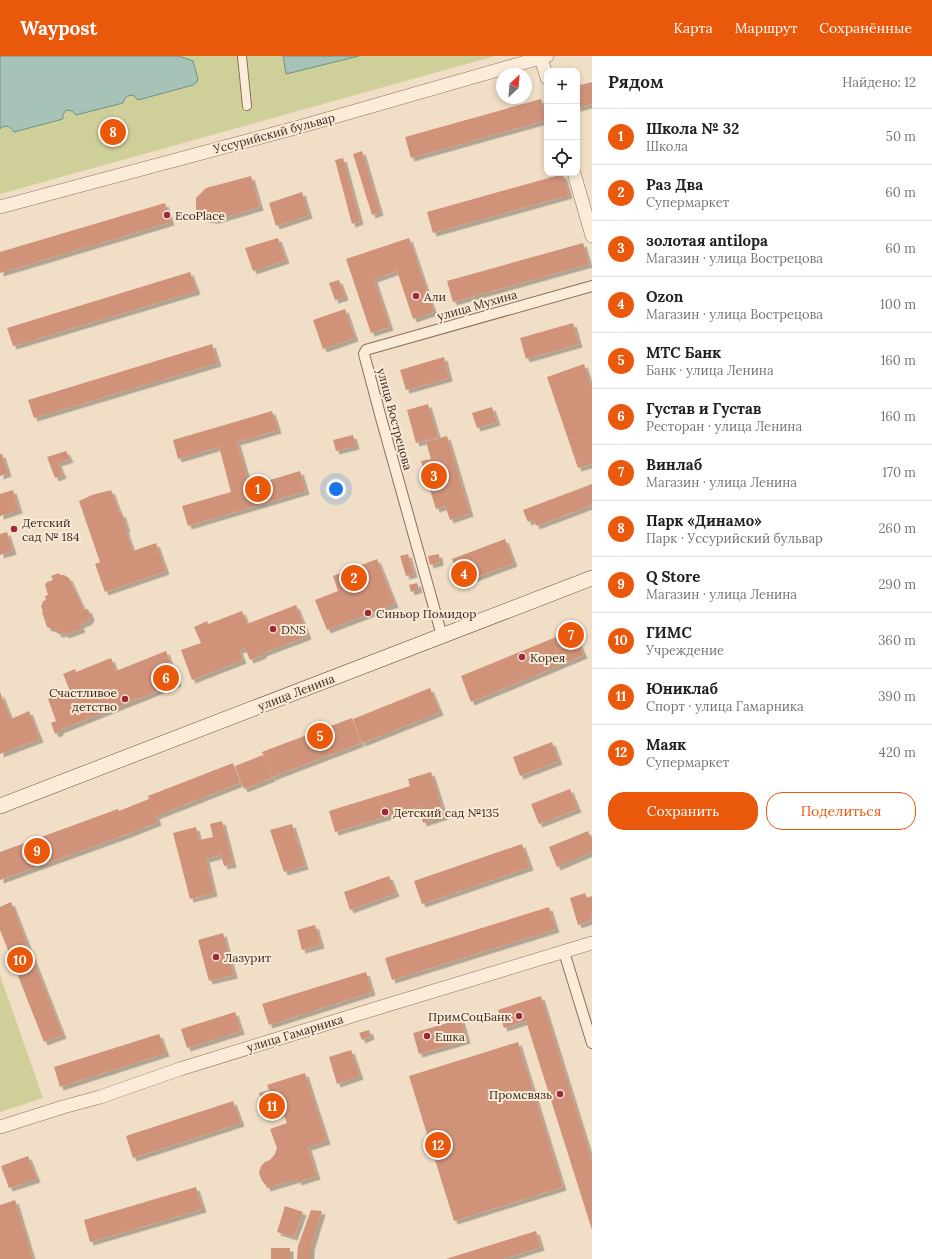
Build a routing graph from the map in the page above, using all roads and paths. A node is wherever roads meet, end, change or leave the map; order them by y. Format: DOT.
graph roads {
  1 [pos="242,56"];
  2 [pos="544,57"];
  3 [pos="546,68"];
  4 [pos="247,106"];
  5 [pos="575,176"];
  6 [pos="0,207"];
  7 [pos="592,236"];
  8 [pos="592,286"];
  9 [pos="368,349"];
  10 [pos="592,578"];
  11 [pos="442,636"];
  12 [pos="0,806"];
  13 [pos="592,943"];
  14 [pos="564,952"];
  15 [pos="592,1043"];
  16 [pos="0,1127"];
  1 -- 4 [label="street"];
  2 -- 3 [label="street"];
  2 -- 6 [label="street, Уссурийский бульвар"];
  5 -- 7 [label="street"];
  8 -- 9 [label="street, улица Мухина"];
  9 -- 11 [label="street, улица Вострецова"];
  10 -- 11 [label="main road, улица Ленина"];
  11 -- 12 [label="main road, улица Ленина"];
  13 -- 14 [label="street, улица Гамарника"];
  14 -- 15 [label="street"];
  14 -- 16 [label="street, улица Гамарника"];
}
